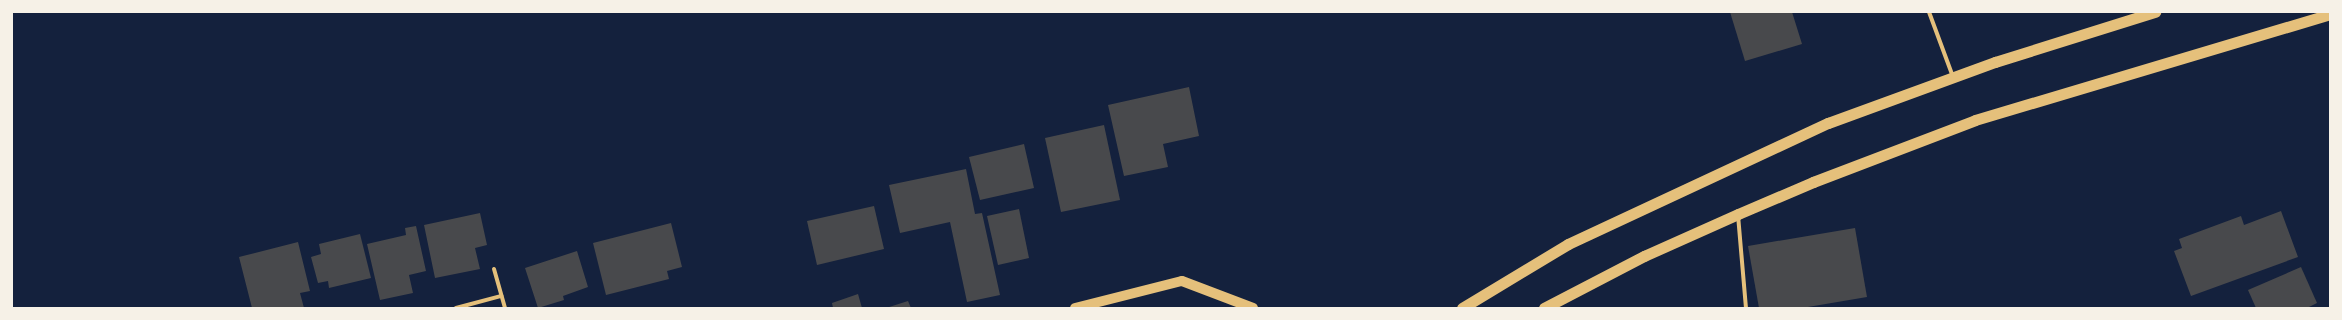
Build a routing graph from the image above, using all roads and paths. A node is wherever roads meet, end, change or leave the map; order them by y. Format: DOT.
graph roads {
  1 [pos="1929,12"];
  2 [pos="2155,12"];
  3 [pos="2330,14"];
  4 [pos="1953,78"];
  5 [pos="1738,214"];
  6 [pos="494,269"];
  7 [pos="501,296"];
  8 [pos="456,308"];
  9 [pos="505,308"];
  10 [pos="1075,308"];
  11 [pos="1253,308"];
  12 [pos="1462,308"];
  13 [pos="1544,308"];
  14 [pos="1746,308"];
  1 -- 4 [label="street"];
  2 -- 4 [label="highway"];
  3 -- 5 [label="highway"];
  4 -- 12 [label="highway"];
  5 -- 13 [label="highway"];
  5 -- 14 [label="street"];
  6 -- 7 [label="street"];
  7 -- 8 [label="street"];
  7 -- 9 [label="street"];
  10 -- 11 [label="main road"];
}
